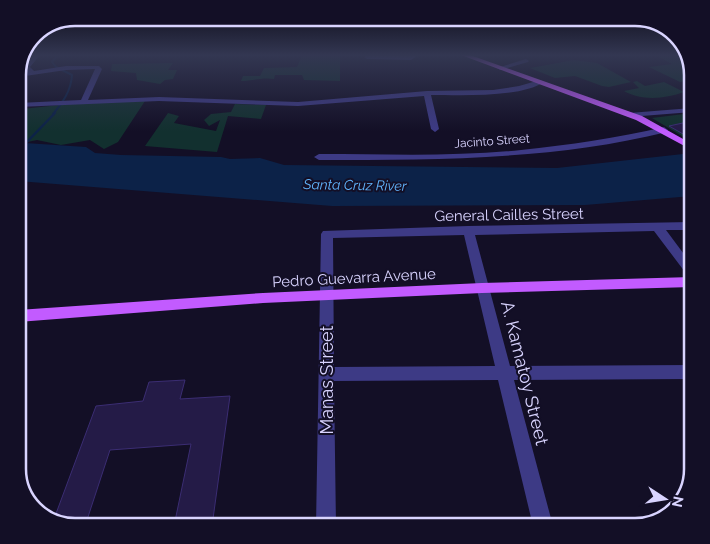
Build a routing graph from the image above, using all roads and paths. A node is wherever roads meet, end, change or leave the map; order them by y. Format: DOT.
graph roads {
  1 [pos="94,80"];
  2 [pos="535,80"];
  3 [pos="540,82"];
  4 [pos="427,93"];
  5 [pos="84,101"];
  6 [pos="26,105"];
  7 [pos="684,110"];
  8 [pos="628,114"];
  9 [pos="435,129"];
  10 [pos="664,130"];
  11 [pos="684,142"];
  12 [pos="319,157"];
  13 [pos="684,226"];
  14 [pos="657,227"];
  15 [pos="468,230"];
  16 [pos="327,234"];
  17 [pos="684,262"];
  18 [pos="684,282"];
  19 [pos="482,288"];
  20 [pos="326,295"];
  21 [pos="26,315"];
  22 [pos="684,372"];
  23 [pos="327,374"];
  24 [pos="504,374"];
  25 [pos="326,518"];
  26 [pos="541,518"];
  1 -- 5 [label="street"];
  2 -- 3 [label="main road"];
  3 -- 4 [label="street"];
  3 -- 8 [label="main road"];
  4 -- 5 [label="street"];
  4 -- 9 [label="street"];
  5 -- 6 [label="street"];
  7 -- 8 [label="street"];
  8 -- 10 [label="main road"];
  10 -- 11 [label="main road"];
  10 -- 12 [label="street, Jacinto Street"];
  13 -- 14 [label="street, General Cailles Street"];
  14 -- 15 [label="street, General Cailles Street"];
  14 -- 17 [label="street"];
  15 -- 16 [label="street, General Cailles Street"];
  15 -- 19 [label="street, A. Kamatoy Street"];
  16 -- 20 [label="street, Manas Street"];
  18 -- 19 [label="main road, Pedro Guevarra Avenue"];
  19 -- 20 [label="main road, Pedro Guevarra Avenue"];
  19 -- 24 [label="street, A. Kamatoy Street"];
  20 -- 21 [label="main road, Pedro Guevarra Avenue"];
  20 -- 23 [label="street, Manas Street"];
  22 -- 24 [label="street"];
  23 -- 24 [label="street"];
  23 -- 25 [label="street, Manas Street"];
  24 -- 26 [label="street, A. Kamatoy Street"];
}
